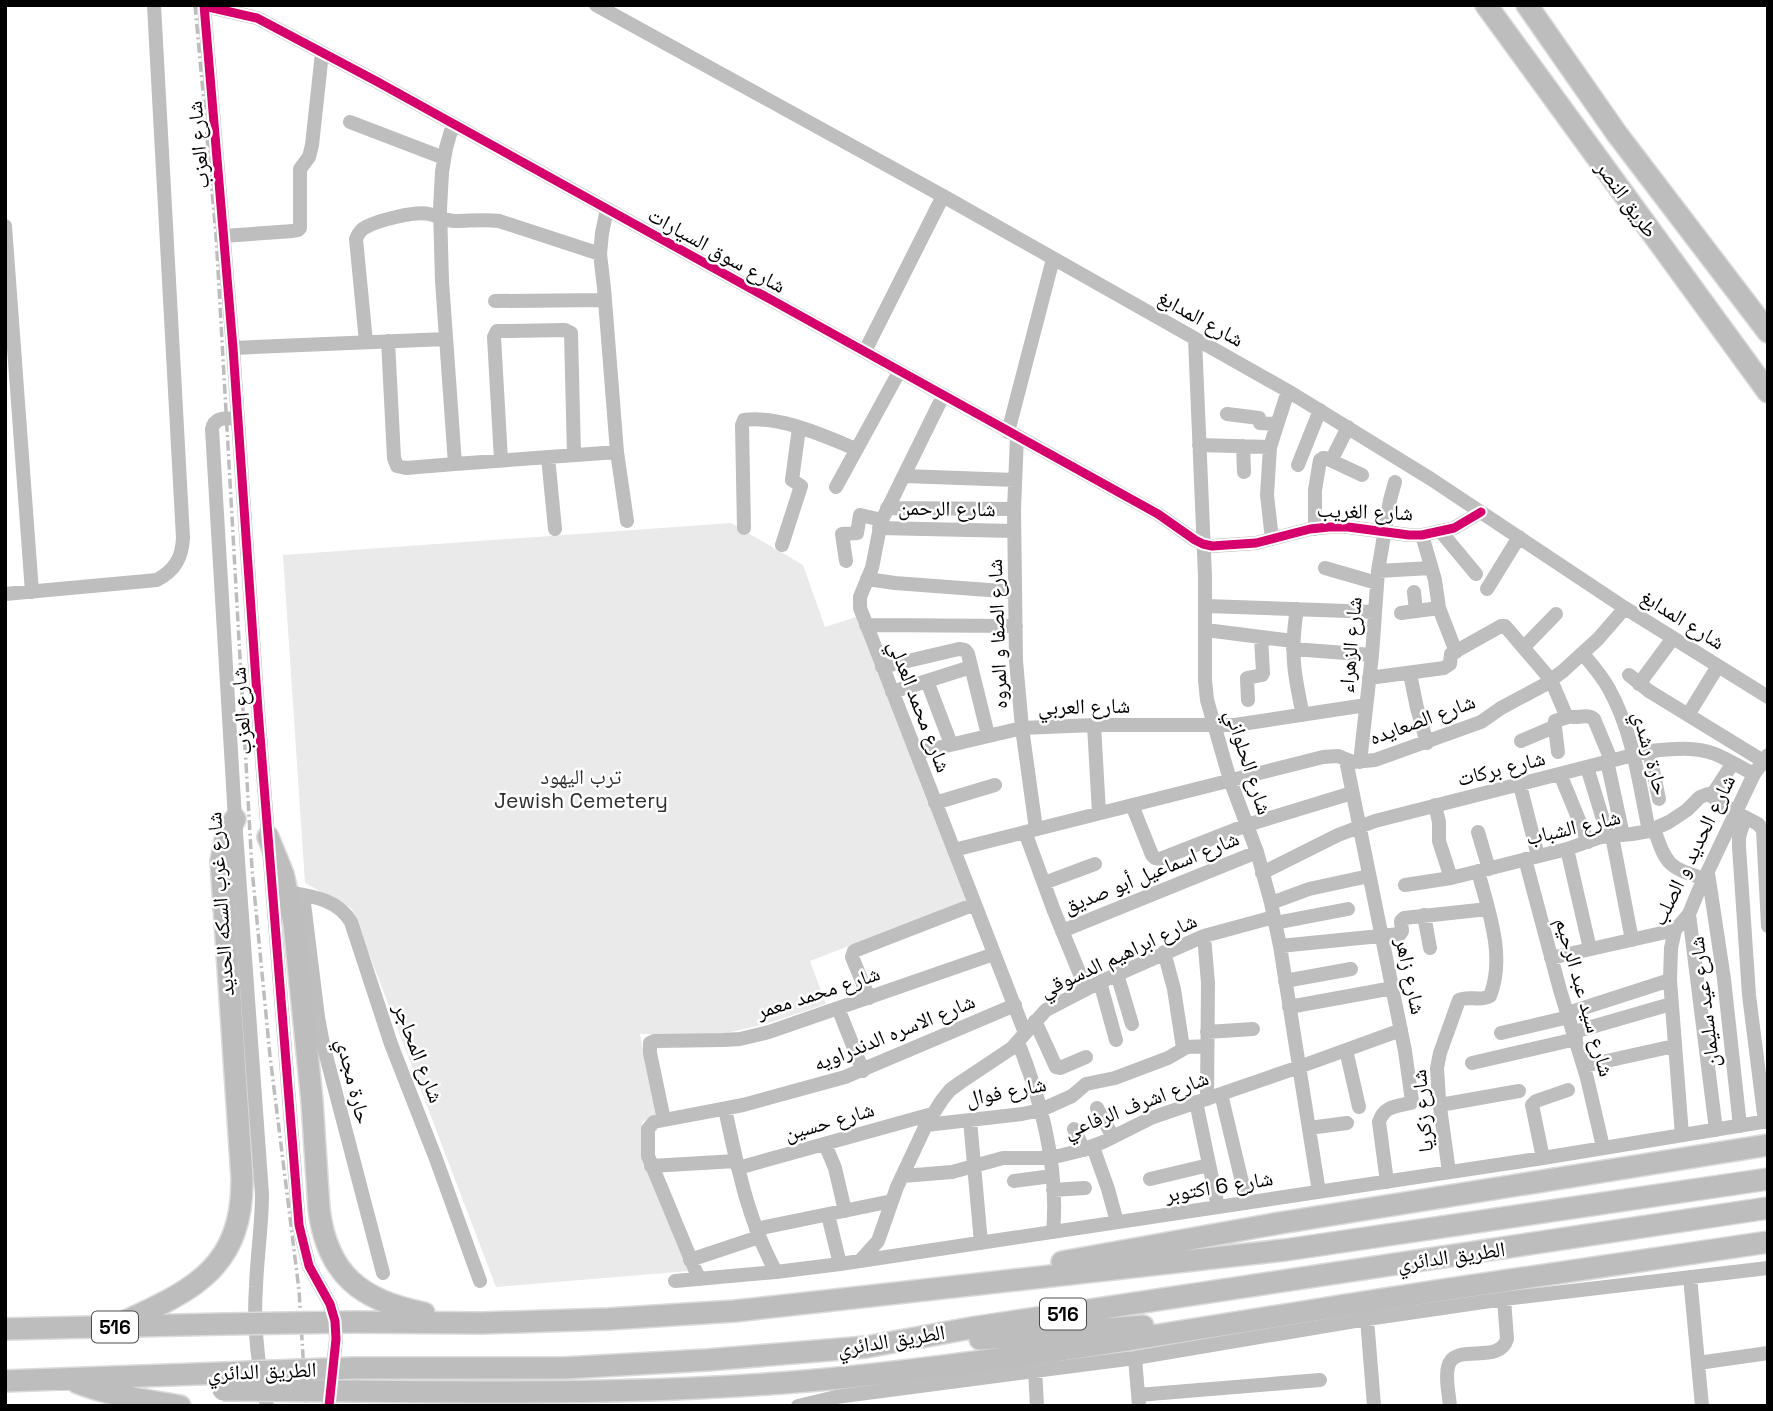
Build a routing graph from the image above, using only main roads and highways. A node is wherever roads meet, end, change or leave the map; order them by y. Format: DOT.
graph roads {
  1 [pos="1486,5"];
  2 [pos="1527,5"];
  3 [pos="1768,332"];
  4 [pos="1768,392"];
  5 [pos="234,819"];
  6 [pos="268,837"];
  7 [pos="1768,1145"];
  8 [pos="1768,1179"];
  9 [pos="1768,1209"];
  10 [pos="1768,1242"];
  11 [pos="861,1297"];
  12 [pos="1240,1322"];
  13 [pos="481,1323"];
  14 [pos="113,1326"];
  15 [pos="5,1329"];
  16 [pos="866,1347"];
  17 [pos="70,1379"];
  18 [pos="5,1381"];
  19 [pos="223,1382"];
  20 [pos="432,1391"];
  21 [pos="170,1404"];
  22 [pos="393,1406"];
  1 -- 4 [label="highway, طريق النصر"];
  2 -- 3 [label="highway, طريق النصر"];
  5 -- 14 [label="highway"];
  6 -- 13 [label="highway"];
  7 -- 11 [label="highway"];
  8 -- 11 [label="highway, الطريق الدائري / 516"];
  9 -- 16 [label="highway, الطريق الدائري / 516"];
  10 -- 12 [label="highway"];
  11 -- 13 [label="highway, الطريق الدائري / 516"];
  12 -- 16 [label="highway"];
  12 -- 20 [label="highway"];
  13 -- 14 [label="highway, الطريق الدائري / 516, bridge"];
  14 -- 15 [label="highway, الطريق الدائري / 516"];
  16 -- 19 [label="highway, الطريق الدائري / 516, bridge"];
  17 -- 18 [label="highway, الطريق الدائري / 516"];
  17 -- 19 [label="highway, الطريق الدائري / 516"];
  17 -- 21 [label="highway"];
  19 -- 20 [label="highway, bridge"];
  20 -- 22 [label="highway"];
}
